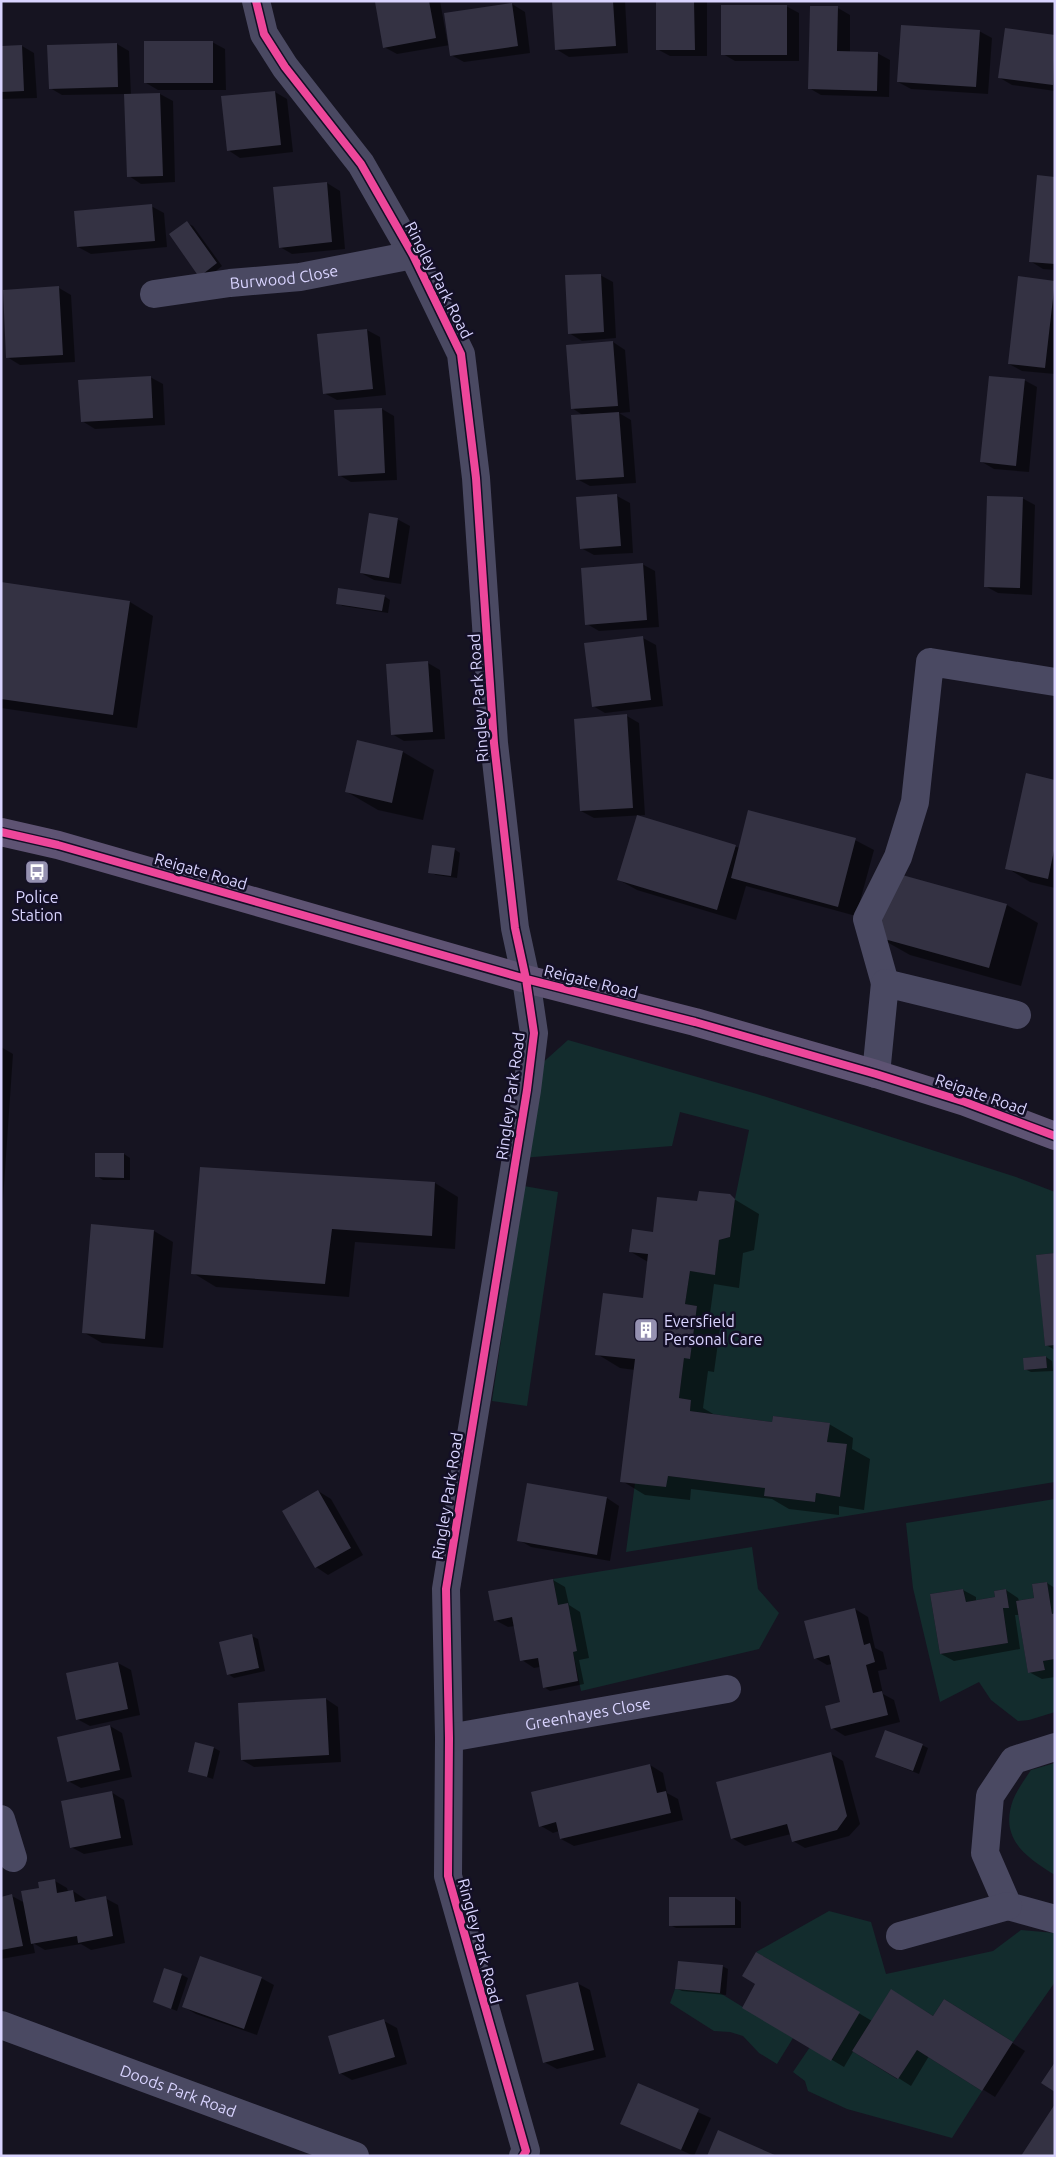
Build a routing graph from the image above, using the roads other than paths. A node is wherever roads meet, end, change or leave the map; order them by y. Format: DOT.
graph roads {
  1 [pos="256,1"];
  2 [pos="413,255"];
  3 [pos="154,294"];
  4 [pos="1055,682"];
  5 [pos="1,832"];
  6 [pos="526,979"];
  7 [pos="885,983"];
  8 [pos="1017,1015"];
  9 [pos="876,1074"];
  10 [pos="1055,1136"];
  11 [pos="726,1689"];
  12 [pos="449,1738"];
  13 [pos="1055,1747"];
  14 [pos="1,1819"];
  15 [pos="14,1858"];
  16 [pos="1008,1906"];
  17 [pos="1055,1919"];
  18 [pos="900,1936"];
  19 [pos="1,2025"];
  20 [pos="525,2154"];
  21 [pos="355,2156"];
  1 -- 2 [label="street, Ringley Park Road"];
  2 -- 3 [label="street, Burwood Close"];
  2 -- 6 [label="street, Ringley Park Road"];
  4 -- 7 [label="street"];
  5 -- 6 [label="main road, Reigate Road"];
  6 -- 9 [label="main road, Reigate Road"];
  6 -- 12 [label="street, Ringley Park Road"];
  7 -- 8 [label="street"];
  7 -- 9 [label="street"];
  9 -- 10 [label="main road, Reigate Road"];
  11 -- 12 [label="street, Greenhayes Close"];
  12 -- 20 [label="street, Ringley Park Road"];
  13 -- 16 [label="street"];
  14 -- 15 [label="street"];
  16 -- 17 [label="street"];
  16 -- 18 [label="street"];
  19 -- 21 [label="street, Doods Park Road"];
}
